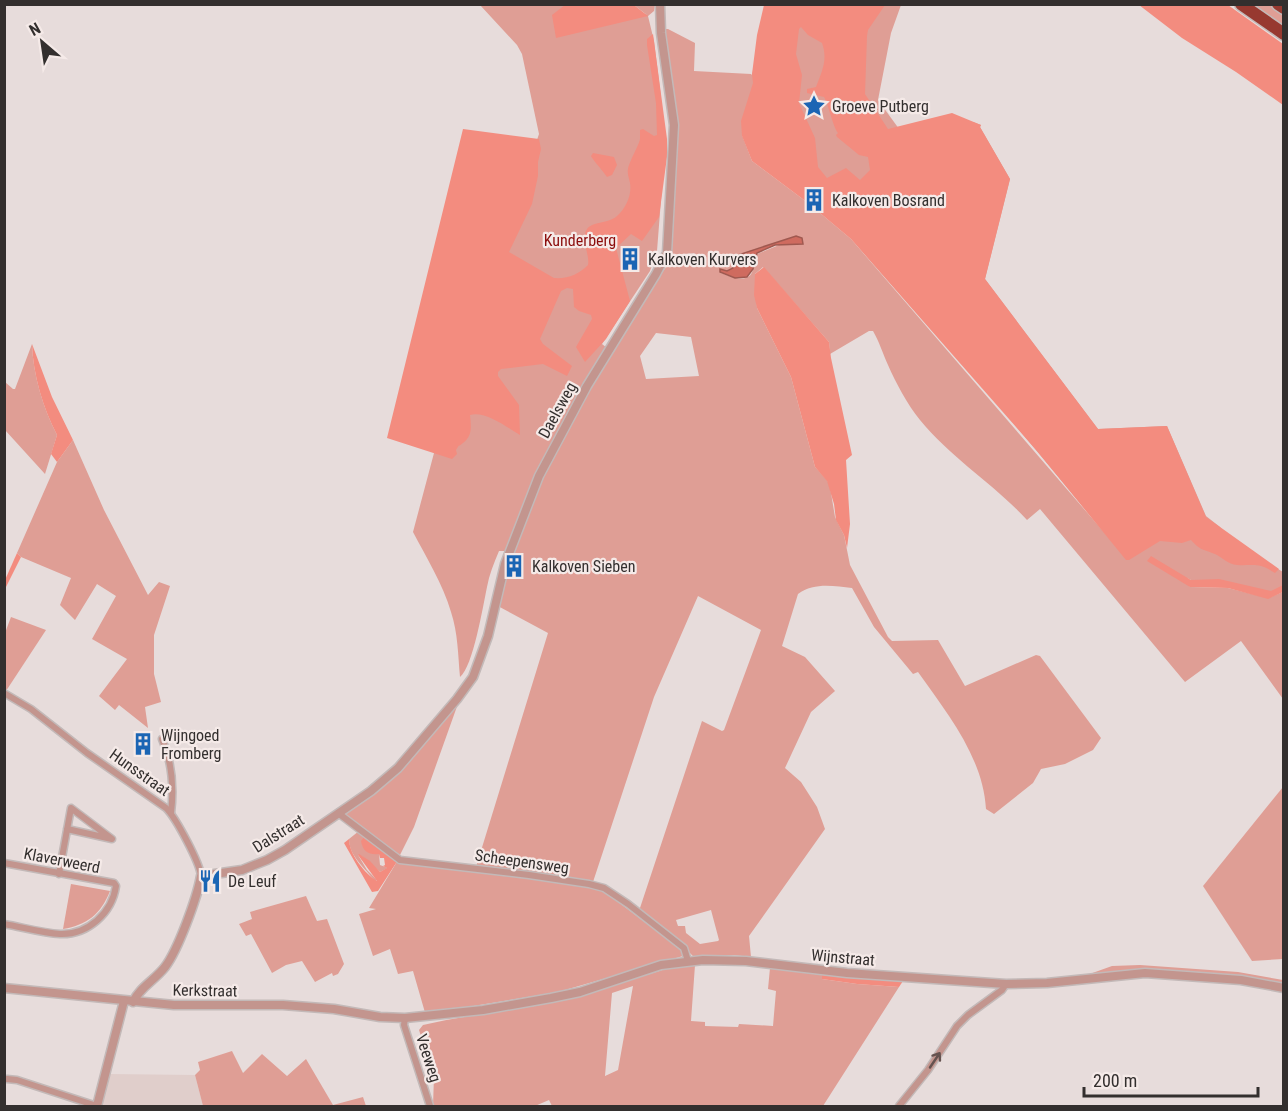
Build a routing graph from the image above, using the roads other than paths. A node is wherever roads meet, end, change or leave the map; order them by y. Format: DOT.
graph roads {
  1 [pos="660,4"];
  2 [pos="1241,4"];
  3 [pos="1278,4"];
  4 [pos="1284,8"];
  5 [pos="1284,34"];
  6 [pos="4,693"];
  7 [pos="162,740"];
  8 [pos="363,796"];
  9 [pos="171,813"];
  10 [pos="338,813"];
  11 [pos="67,830"];
  12 [pos="4,863"];
  13 [pos="59,874"];
  14 [pos="201,876"];
  15 [pos="4,924"];
  16 [pos="688,961"];
  17 [pos="1006,984"];
  18 [pos="4,988"];
  19 [pos="1284,988"];
  20 [pos="128,1001"];
  21 [pos="405,1018"];
  22 [pos="6,1078"];
  23 [pos="87,1105"];
  24 [pos="97,1107"];
  25 [pos="430,1107"];
  26 [pos="898,1107"];
  1 -- 8 [label="street, Daelsweg"];
  2 -- 5 [label="highway"];
  3 -- 4 [label="highway"];
  6 -- 9 [label="street, Hunsstraat"];
  7 -- 9 [label="street"];
  8 -- 10 [label="street, Dalstraat"];
  9 -- 14 [label="street, Hunsstraat"];
  10 -- 14 [label="street, Dalstraat"];
  10 -- 16 [label="street, Scheepensweg"];
  11 -- 11 [label="street"];
  11 -- 13 [label="street"];
  12 -- 13 [label="street, Klaverweerd"];
  13 -- 15 [label="street, Klaverweerd"];
  14 -- 20 [label="street"];
  16 -- 17 [label="street, Wijnstraat"];
  16 -- 21 [label="street, Wijnstraat"];
  17 -- 19 [label="street, Wijnstraat"];
  26 -- 17 [label="street, one-way"];
  18 -- 20 [label="street, Kerkstraat"];
  20 -- 21 [label="street, Kerkstraat"];
  20 -- 24 [label="street"];
  21 -- 25 [label="street, Veeweg"];
  22 -- 23 [label="street"];
  23 -- 24 [label="street"];
}
